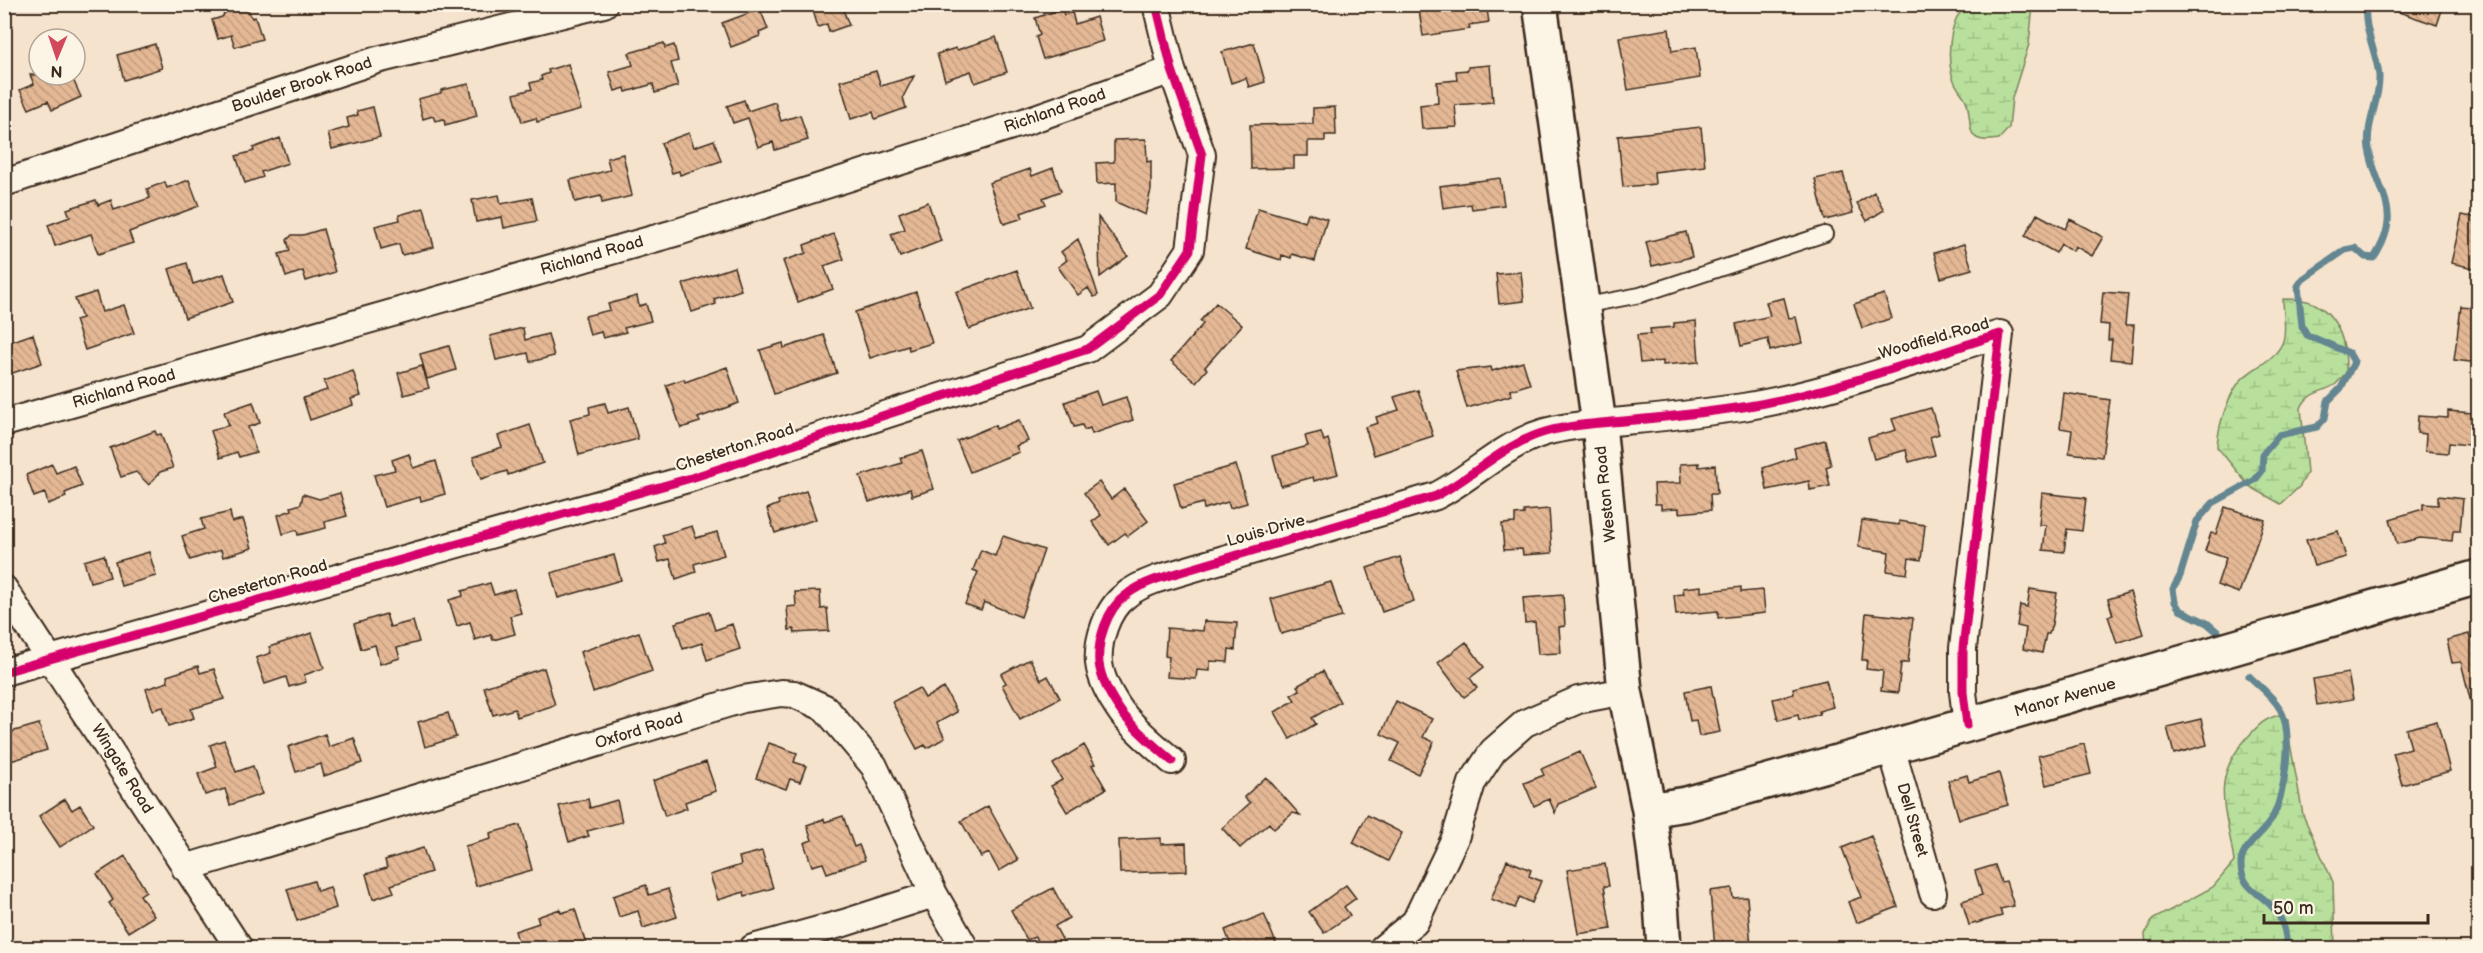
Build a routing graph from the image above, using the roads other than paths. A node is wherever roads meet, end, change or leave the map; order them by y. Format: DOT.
graph roads {
  1 [pos="604,4"];
  2 [pos="1156,4"];
  3 [pos="1540,4"];
  4 [pos="1172,70"];
  5 [pos="4,183"];
  6 [pos="1825,234"];
  7 [pos="1582,306"];
  8 [pos="4,423"];
  9 [pos="1599,424"];
  10 [pos="2478,577"];
  11 [pos="4,589"];
  12 [pos="51,658"];
  13 [pos="4,672"];
  14 [pos="1625,691"];
  15 [pos="1967,725"];
  16 [pos="1891,747"];
  17 [pos="1172,761"];
  18 [pos="1649,810"];
  19 [pos="185,868"];
  20 [pos="1934,893"];
  21 [pos="934,894"];
  22 [pos="239,948"];
  23 [pos="753,948"];
  24 [pos="965,948"];
  25 [pos="1383,948"];
  26 [pos="1664,948"];
  1 -- 5 [label="street, Boulder Brook Road"];
  2 -- 4 [label="street, Chesterton Road"];
  3 -- 7 [label="main road, Weston Road"];
  4 -- 8 [label="street, Richland Road"];
  4 -- 12 [label="street, Chesterton Road"];
  6 -- 7 [label="lane"];
  7 -- 9 [label="main road, Weston Road"];
  9 -- 14 [label="main road, Weston Road"];
  9 -- 15 [label="street, Woodfield Road"];
  9 -- 17 [label="street, Louis Drive"];
  10 -- 15 [label="main road, Manor Avenue"];
  11 -- 12 [label="street, Wingate Road"];
  12 -- 13 [label="street, Chesterton Road"];
  12 -- 19 [label="street, Wingate Road"];
  14 -- 18 [label="main road, Weston Road"];
  14 -- 25 [label="street"];
  15 -- 16 [label="main road, Manor Avenue"];
  16 -- 18 [label="main road, Manor Avenue"];
  16 -- 20 [label="street, Dell Street"];
  18 -- 26 [label="main road, Weston Road"];
  19 -- 21 [label="street, Oxford Road"];
  19 -- 22 [label="street, Wingate Road"];
  21 -- 23 [label="street"];
  21 -- 24 [label="street, Oxford Road"];
}
